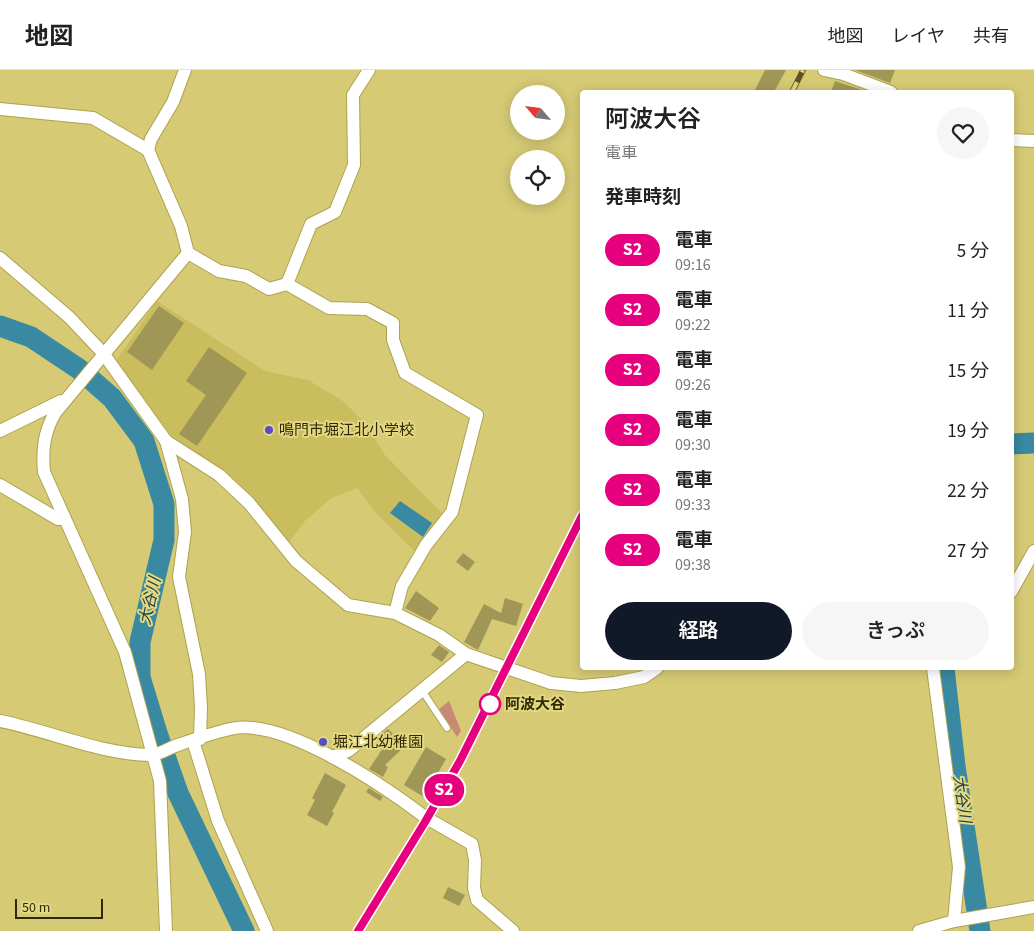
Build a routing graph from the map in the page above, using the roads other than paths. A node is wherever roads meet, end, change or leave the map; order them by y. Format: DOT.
graph roads {
  1 [pos="185,70"];
  2 [pos="369,70"];
  3 [pos="824,70"];
  4 [pos="886,90"];
  5 [pos="0,109"];
  6 [pos="1014,140"];
  7 [pos="1034,141"];
  8 [pos="148,150"];
  9 [pos="188,253"];
  10 [pos="0,258"];
  11 [pos="287,284"];
  12 [pos="101,356"];
  13 [pos="71,394"];
  14 [pos="0,431"];
  15 [pos="166,441"];
  16 [pos="0,485"];
  17 [pos="64,519"];
  18 [pos="1034,551"];
  19 [pos="1014,587"];
  20 [pos="395,613"];
  21 [pos="466,654"];
  22 [pos="654,670"];
  23 [pos="934,670"];
  24 [pos="421,689"];
  25 [pos="0,721"];
  26 [pos="446,728"];
  27 [pos="192,741"];
  28 [pos="156,754"];
  29 [pos="332,757"];
  30 [pos="1034,907"];
  31 [pos="954,921"];
  32 [pos="166,931"];
  33 [pos="267,931"];
  34 [pos="513,931"];
  35 [pos="919,931"];
  1 -- 8 [label="street"];
  2 -- 11 [label="street"];
  3 -- 4 [label="street"];
  5 -- 8 [label="street"];
  6 -- 7 [label="street"];
  8 -- 9 [label="street"];
  9 -- 11 [label="street"];
  9 -- 12 [label="street"];
  10 -- 12 [label="street"];
  11 -- 20 [label="street"];
  12 -- 13 [label="street"];
  12 -- 15 [label="street"];
  13 -- 14 [label="street"];
  13 -- 17 [label="street"];
  15 -- 20 [label="street"];
  15 -- 27 [label="street"];
  16 -- 17 [label="street"];
  17 -- 28 [label="street"];
  18 -- 19 [label="street"];
  20 -- 21 [label="street"];
  21 -- 22 [label="street"];
  21 -- 24 [label="street"];
  23 -- 31 [label="street"];
  24 -- 26 [label="lane"];
  24 -- 29 [label="street"];
  25 -- 28 [label="street"];
  27 -- 28 [label="street"];
  27 -- 29 [label="street"];
  27 -- 33 [label="street"];
  28 -- 32 [label="street"];
  29 -- 34 [label="street"];
  30 -- 31 [label="street"];
  31 -- 35 [label="street"];
}
